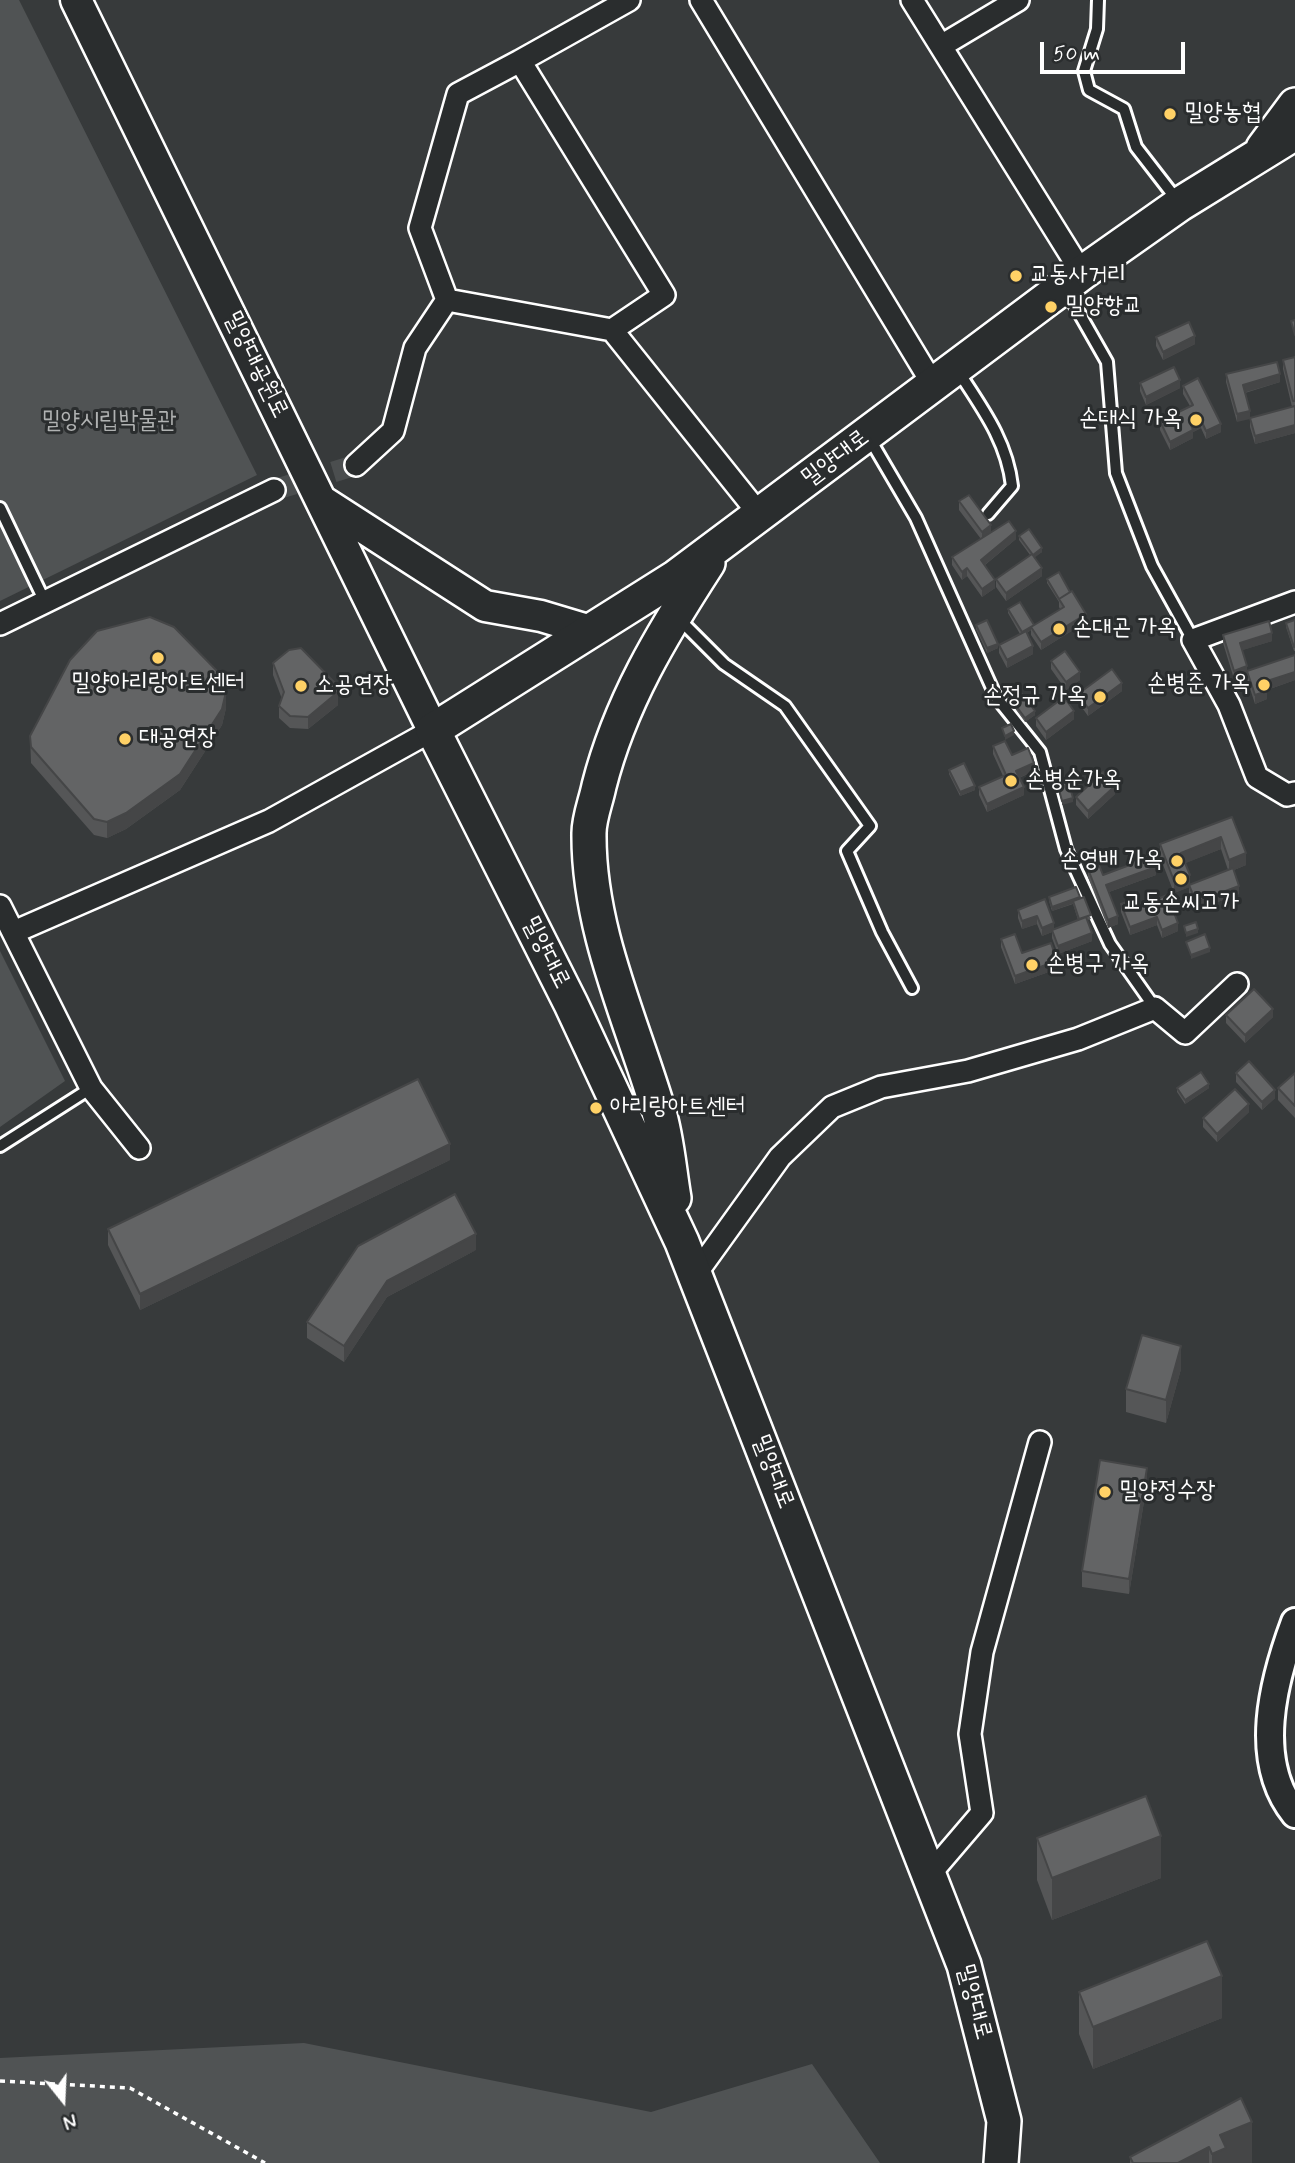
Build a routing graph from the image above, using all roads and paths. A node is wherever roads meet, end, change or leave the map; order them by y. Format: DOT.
graph roads {
  1 [pos="76,0"];
  2 [pos="629,0"];
  3 [pos="701,0"];
  4 [pos="912,0"];
  5 [pos="1018,0"];
  6 [pos="1098,0"];
  7 [pos="941,46"];
  8 [pos="520,61"];
  9 [pos="1295,105"];
  10 [pos="1295,133"];
  11 [pos="1257,156"];
  12 [pos="1180,204"];
  13 [pos="1073,280"];
  14 [pos="447,300"];
  15 [pos="612,330"];
  16 [pos="945,377"];
  17 [pos="868,435"];
  18 [pos="356,465"];
  19 [pos="274,490"];
  20 [pos="322,501"];
  21 [pos="0,509"];
  22 [pos="988,514"];
  23 [pos="760,515"];
  24 [pos="719,546"];
  25 [pos="45,602"];
  26 [pos="1295,602"];
  27 [pos="674,615"];
  28 [pos="0,624"];
  29 [pos="592,631"];
  30 [pos="1194,640"];
  31 [pos="433,730"];
  32 [pos="1295,793"];
  33 [pos="0,906"];
  34 [pos="13,932"];
  35 [pos="1237,984"];
  36 [pos="912,988"];
  37 [pos="1155,1008"];
  38 [pos="91,1088"];
  39 [pos="0,1146"];
  40 [pos="139,1148"];
  41 [pos="682,1242"];
  42 [pos="695,1275"];
  43 [pos="1040,1442"];
  44 [pos="1295,1622"];
  45 [pos="1295,1814"];
  46 [pos="929,1875"];
  47 [pos="0,2081"];
  48 [pos="265,2163"];
  49 [pos="1001,2163"];
  1 -- 20 [label="main road, 밀양대공원로"];
  2 -- 8 [label="street"];
  3 -- 16 [label="street"];
  4 -- 7 [label="street"];
  5 -- 7 [label="street"];
  6 -- 12 [label="lane"];
  7 -- 13 [label="street"];
  8 -- 14 [label="street"];
  8 -- 15 [label="street"];
  9 -- 11 [label="main road"];
  10 -- 11 [label="main road, 밀양대로"];
  11 -- 12 [label="main road, 밀양대로"];
  12 -- 13 [label="main road, 밀양대로"];
  13 -- 16 [label="main road, 밀양대로"];
  13 -- 30 [label="lane"];
  14 -- 15 [label="street"];
  14 -- 18 [label="street"];
  15 -- 23 [label="street"];
  16 -- 17 [label="main road, 밀양대로"];
  16 -- 22 [label="lane"];
  17 -- 23 [label="main road, 밀양대로"];
  17 -- 37 [label="lane"];
  19 -- 25 [label="street"];
  20 -- 29 [label="main road"];
  20 -- 31 [label="main road, 밀양대공원로"];
  21 -- 25 [label="lane"];
  23 -- 24 [label="main road, 밀양대로"];
  24 -- 27 [label="main road"];
  24 -- 29 [label="main road, 밀양대로"];
  25 -- 28 [label="street"];
  26 -- 30 [label="street"];
  27 -- 36 [label="lane"];
  27 -- 41 [label="main road"];
  29 -- 31 [label="main road, 밀양대로"];
  30 -- 32 [label="street"];
  31 -- 34 [label="street"];
  31 -- 41 [label="main road, 밀양대로"];
  33 -- 34 [label="street"];
  34 -- 38 [label="street"];
  35 -- 37 [label="street"];
  37 -- 42 [label="street"];
  38 -- 39 [label="lane"];
  38 -- 40 [label="street"];
  41 -- 42 [label="main road, 밀양대로"];
  42 -- 46 [label="main road, 밀양대로"];
  43 -- 46 [label="street"];
  44 -- 45 [label="street"];
  46 -- 49 [label="main road, 밀양대로"];
  47 -- 48 [label="path"];
}
